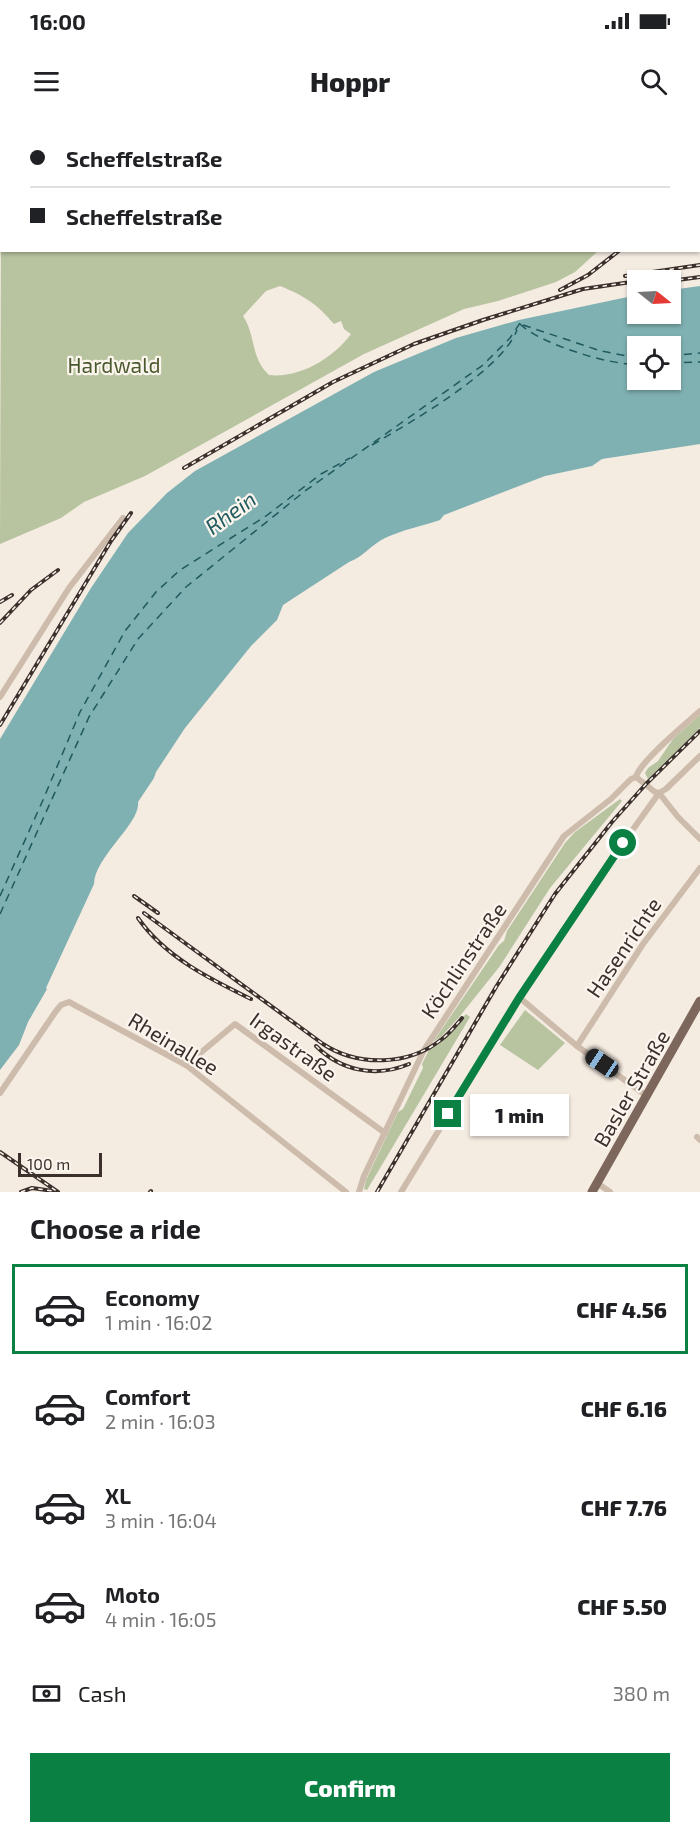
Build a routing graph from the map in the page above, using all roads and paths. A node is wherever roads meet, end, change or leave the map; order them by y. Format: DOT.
graph roads {
  1 [pos="123,518"];
  2 [pos="0,697"];
  3 [pos="700,711"];
  4 [pos="700,756"];
  5 [pos="637,777"];
  6 [pos="659,793"];
  7 [pos="700,839"];
  8 [pos="700,868"];
  9 [pos="519,998"];
  10 [pos="700,1001"];
  11 [pos="577,1046"];
  12 [pos="186,1065"];
  13 [pos="0,1093"];
  14 [pos="647,1096"];
  15 [pos="385,1133"];
  16 [pos="594,1188"];
  17 [pos="346,1192"];
  18 [pos="359,1192"];
  19 [pos="401,1192"];
  20 [pos="610,1192"];
  1 -- 2 [label="street"];
  3 -- 5 [label="street, Köchlinstraße"];
  4 -- 6 [label="street"];
  5 -- 6 [label="street"];
  5 -- 15 [label="street, Köchlinstraße"];
  6 -- 7 [label="street"];
  6 -- 9 [label="street"];
  8 -- 11 [label="street, Hasenrichte"];
  9 -- 11 [label="street"];
  9 -- 19 [label="street"];
  10 -- 14 [label="main road, Basler Straße"];
  11 -- 14 [label="street"];
  12 -- 13 [label="street, Rheinallee"];
  12 -- 15 [label="street, Irgastraße"];
  12 -- 17 [label="street, Rheinallee"];
  14 -- 16 [label="main road, Basler Straße"];
  15 -- 18 [label="street, Köchlinstraße"];
  16 -- 20 [label="street"];
}
